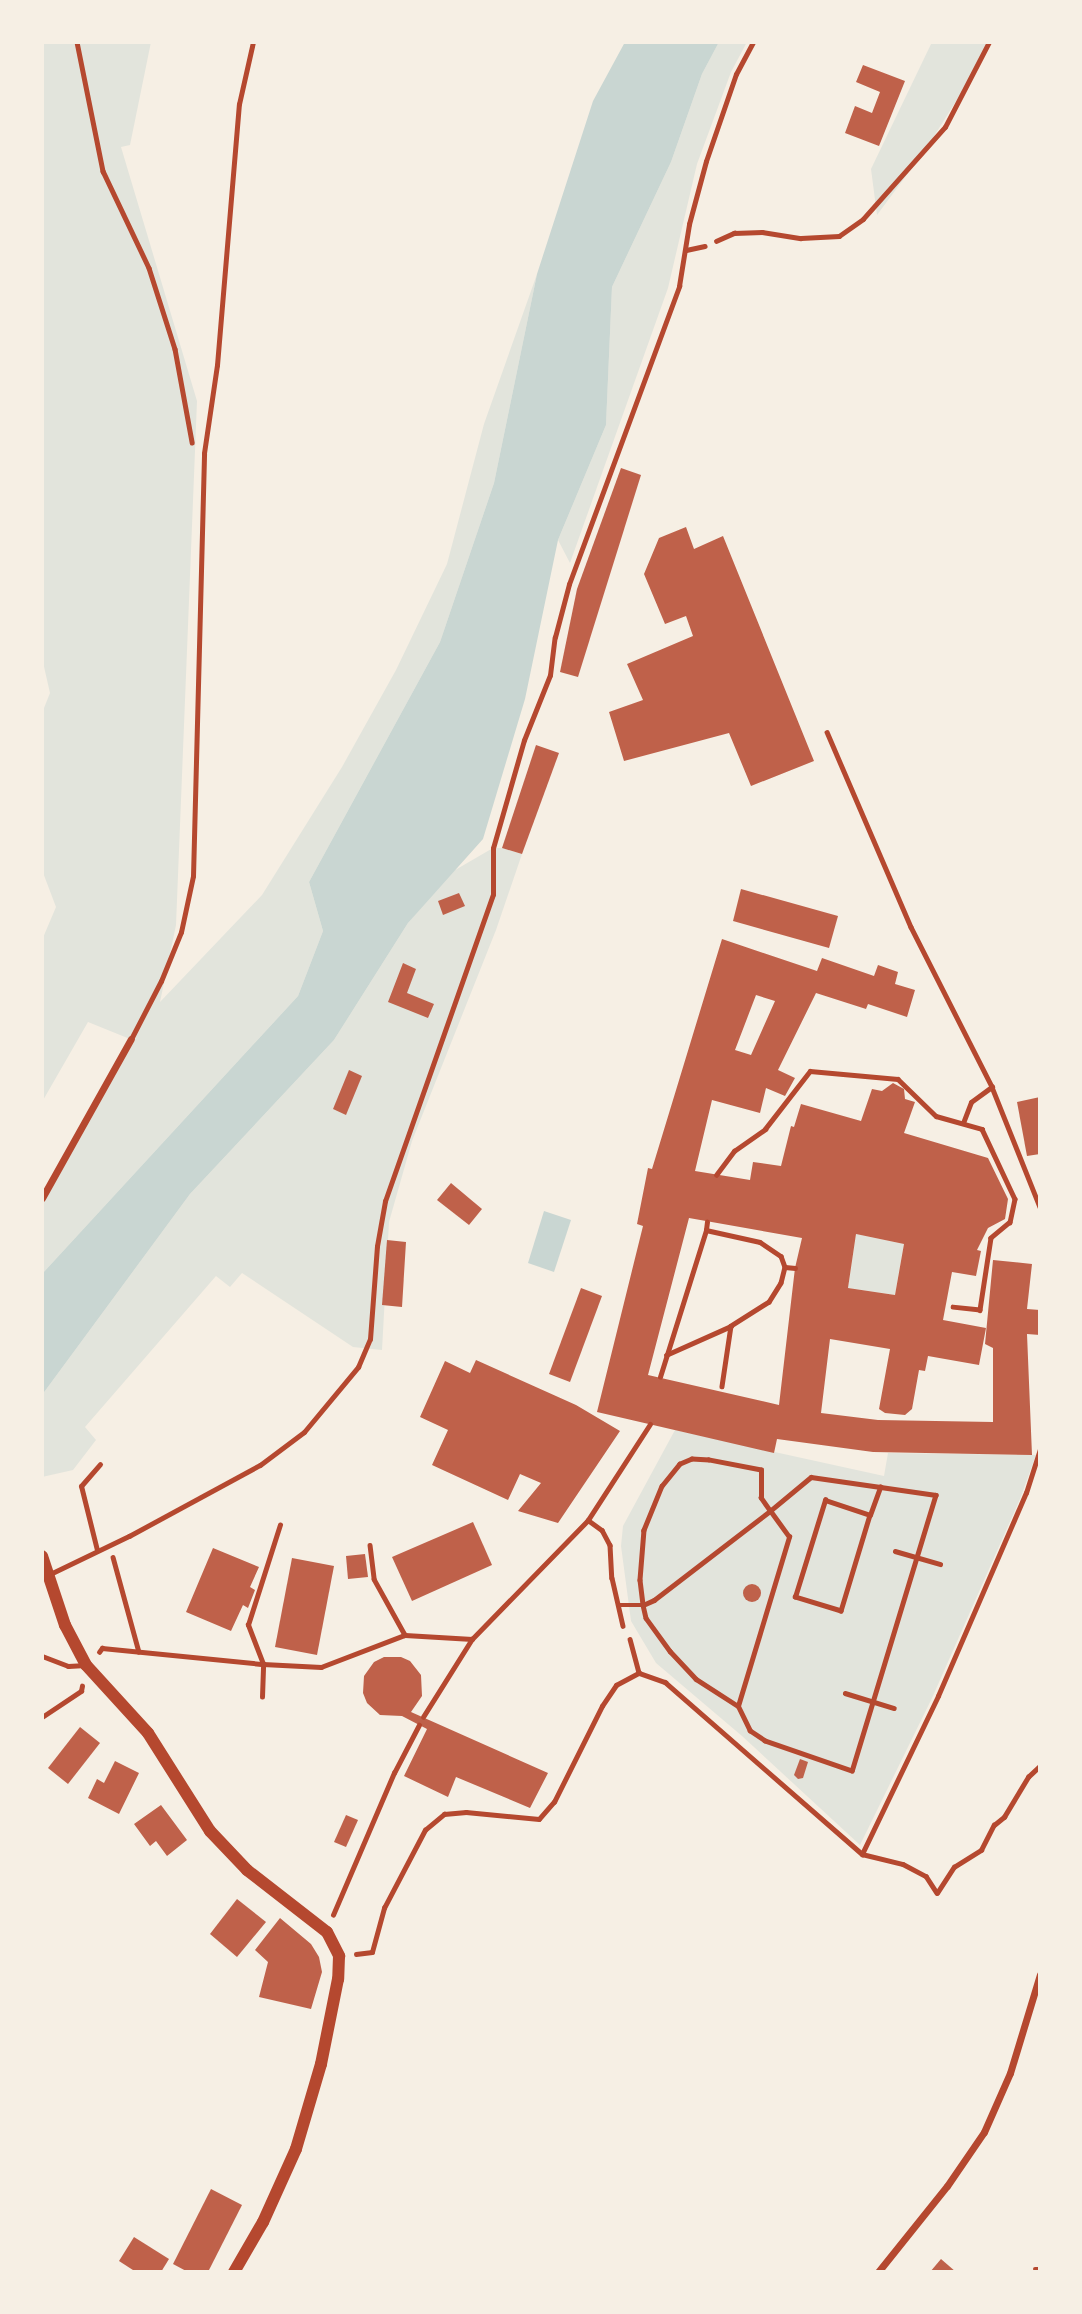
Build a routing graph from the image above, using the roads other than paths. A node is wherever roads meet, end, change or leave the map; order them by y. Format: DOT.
graph roads {
  1 [pos="253,42"];
  2 [pos="753,42"];
  3 [pos="705,246"];
  4 [pos="686,250"];
  5 [pos="131,1039"];
  6 [pos="42,1198"];
  7 [pos="100,1464"];
  8 [pos="97,1550"];
  9 [pos="42,1556"];
  10 [pos="50,1574"];
  11 [pos="42,1656"];
  12 [pos="86,1665"];
  13 [pos="1040,1974"];
  14 [pos="234,2272"];
  15 [pos="877,2272"];
  1 -- 5 [label="lane"];
  2 -- 4 [label="lane"];
  3 -- 4 [label="lane"];
  4 -- 8 [label="lane"];
  5 -- 6 [label="street"];
  7 -- 8 [label="lane"];
  8 -- 10 [label="lane"];
  9 -- 10 [label="street"];
  10 -- 12 [label="street"];
  11 -- 12 [label="lane"];
  12 -- 14 [label="street"];
  13 -- 15 [label="street"];
}
